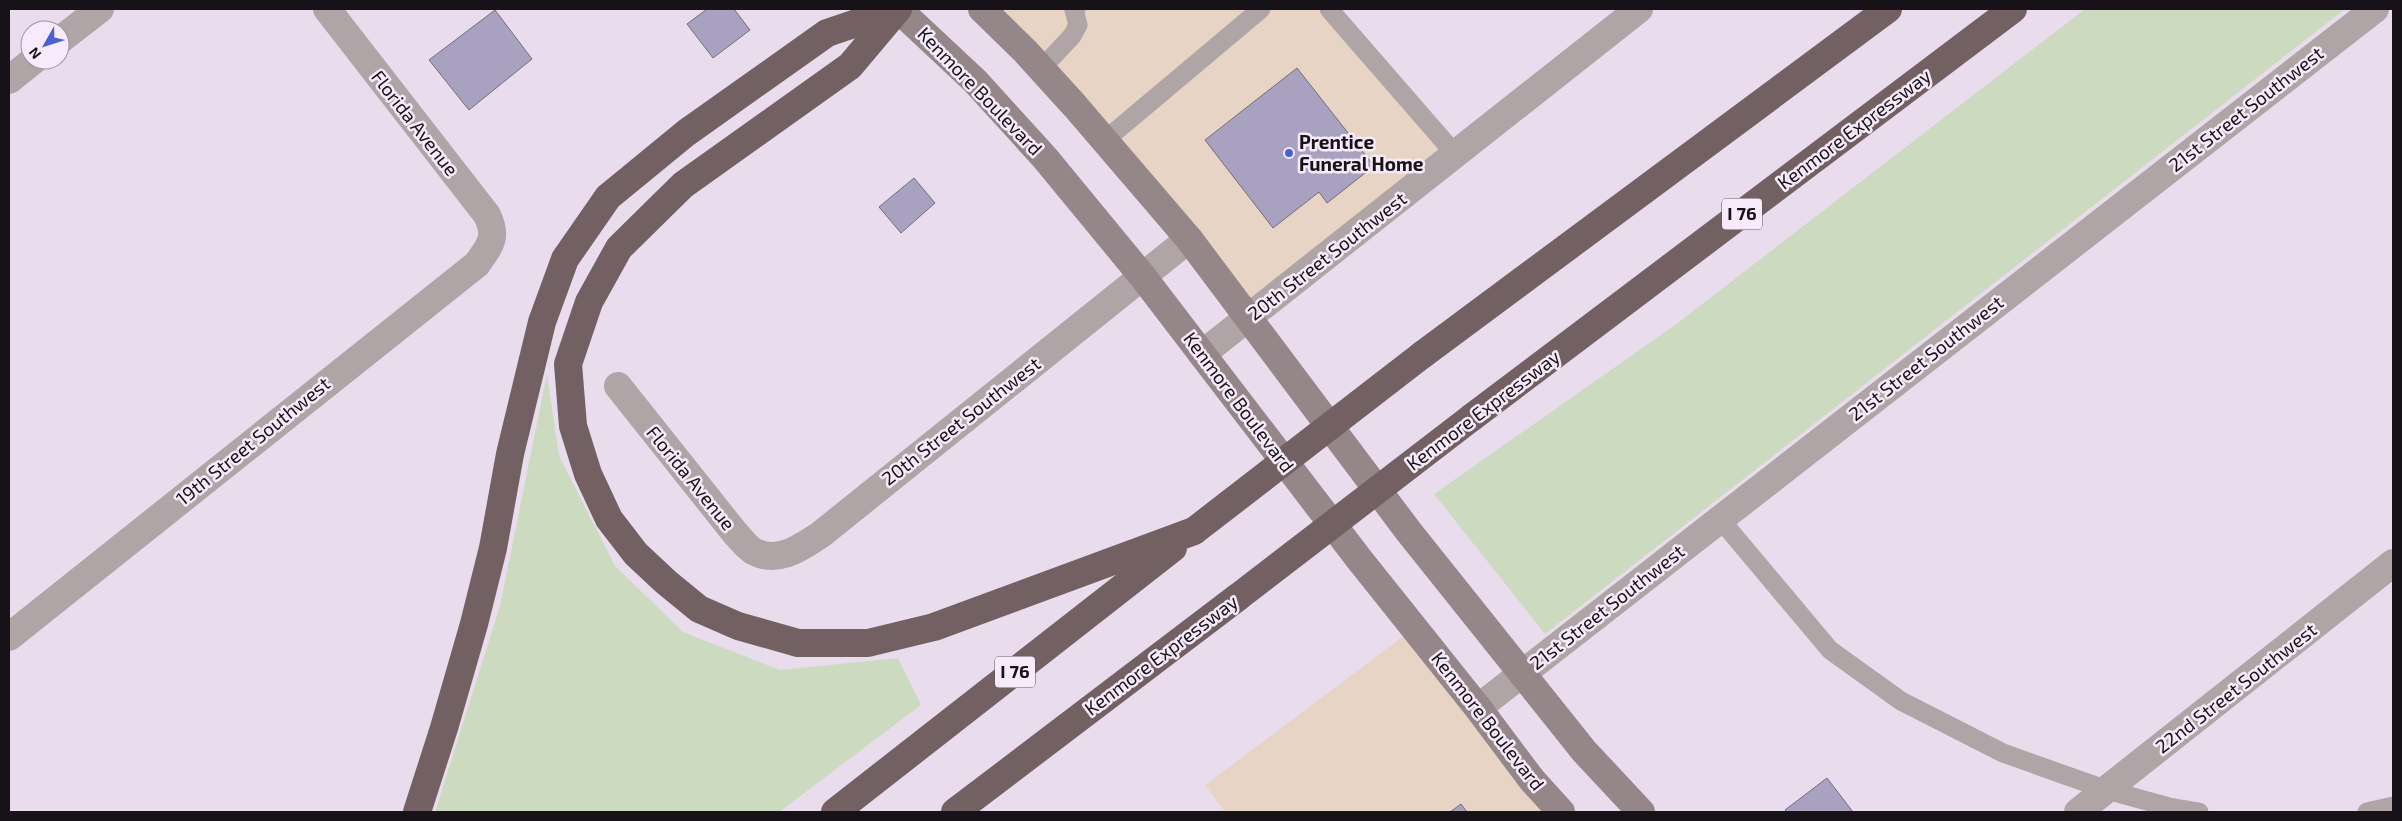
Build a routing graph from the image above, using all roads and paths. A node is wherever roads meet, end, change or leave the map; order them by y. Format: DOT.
graph roads {
  1 [pos="100,9"];
  2 [pos="327,9"];
  3 [pos="898,9"];
  4 [pos="982,9"];
  5 [pos="1076,9"];
  6 [pos="1261,9"];
  7 [pos="1329,9"];
  8 [pos="1639,9"];
  9 [pos="1888,9"];
  10 [pos="2013,9"];
  11 [pos="2375,9"];
  12 [pos="70,32"];
  13 [pos="1041,69"];
  14 [pos="22,70"];
  15 [pos="9,80"];
  16 [pos="1104,140"];
  17 [pos="1455,154"];
  18 [pos="1189,239"];
  19 [pos="493,241"];
  20 [pos="1143,277"];
  21 [pos="1248,318"];
  22 [pos="1202,354"];
  23 [pos="618,386"];
  24 [pos="1720,519"];
  25 [pos="1194,531"];
  26 [pos="775,557"];
  27 [pos="2393,563"];
  28 [pos="9,637"];
  29 [pos="1522,673"];
  30 [pos="1478,708"];
  31 [pos="2106,790"];
  32 [pos="2393,806"];
  33 [pos="417,812"];
  34 [pos="835,812"];
  35 [pos="955,812"];
  36 [pos="1561,812"];
  37 [pos="1641,812"];
  38 [pos="2078,812"];
  39 [pos="2199,812"];
  40 [pos="2367,812"];
  1 -- 12 [label="street"];
  2 -- 19 [label="street, Florida Avenue"];
  3 -- 20 [label="main road, Kenmore Boulevard"];
  3 -- 25 [label="highway"];
  3 -- 33 [label="highway"];
  4 -- 13 [label="main road"];
  5 -- 13 [label="lane"];
  6 -- 16 [label="lane"];
  7 -- 17 [label="lane"];
  8 -- 17 [label="street, 20th Street Southwest"];
  9 -- 25 [label="highway, I 76, bridge"];
  10 -- 35 [label="highway, Kenmore Expressway / I 76, bridge"];
  11 -- 24 [label="street, 21st Street Southwest"];
  13 -- 16 [label="main road"];
  14 -- 15 [label="street"];
  16 -- 18 [label="main road"];
  17 -- 21 [label="street, 20th Street Southwest"];
  18 -- 20 [label="street, 20th Street Southwest"];
  18 -- 21 [label="main road"];
  19 -- 28 [label="street, 19th Street Southwest"];
  20 -- 22 [label="main road, Kenmore Boulevard"];
  20 -- 26 [label="street, 20th Street Southwest"];
  21 -- 22 [label="street, 20th Street Southwest"];
  21 -- 29 [label="main road"];
  22 -- 30 [label="main road, Kenmore Boulevard"];
  23 -- 26 [label="street, Florida Avenue"];
  24 -- 29 [label="street, 21st Street Southwest"];
  24 -- 31 [label="lane"];
  25 -- 34 [label="highway, I 76"];
  27 -- 31 [label="street, 22nd Street Southwest"];
  29 -- 30 [label="street, 21st Street Southwest"];
  29 -- 37 [label="main road"];
  30 -- 36 [label="main road, Kenmore Boulevard"];
  31 -- 38 [label="street, 22nd Street Southwest"];
  31 -- 39 [label="lane"];
  32 -- 40 [label="lane"];
}
